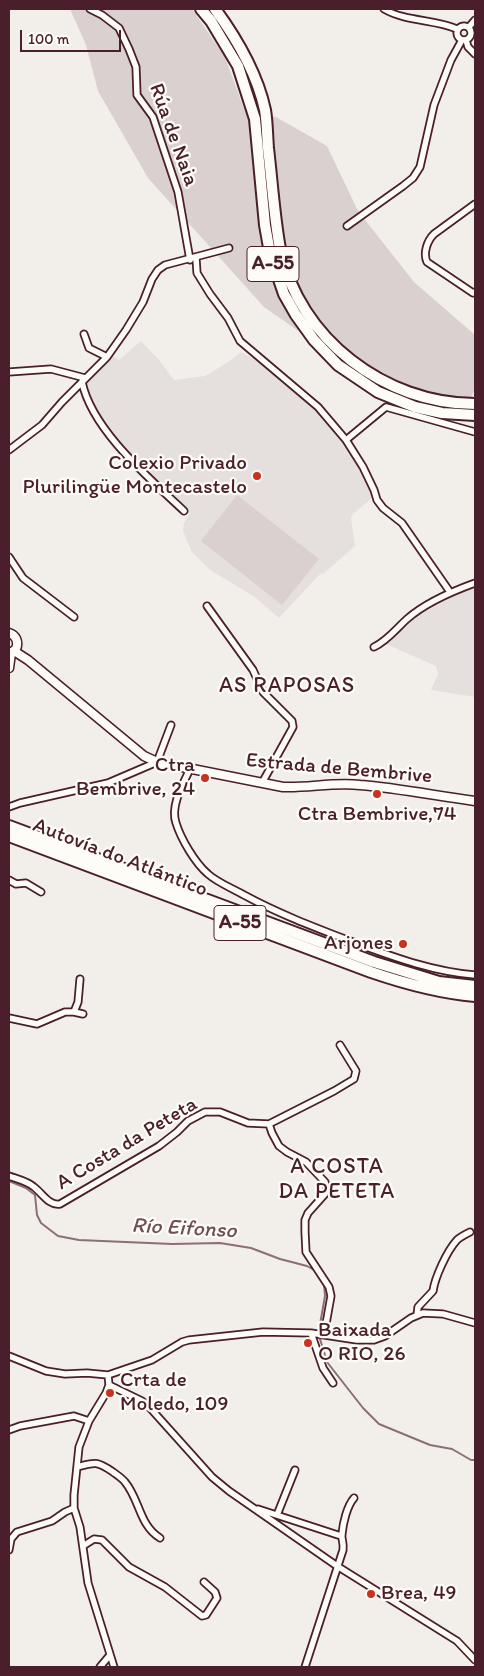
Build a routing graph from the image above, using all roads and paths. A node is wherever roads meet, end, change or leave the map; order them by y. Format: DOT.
graph roads {
  1 [pos="90,9"];
  2 [pos="201,9"];
  3 [pos="215,9"];
  4 [pos="224,9"];
  5 [pos="384,9"];
  6 [pos="475,20"];
  7 [pos="469,27"];
  8 [pos="457,29"];
  9 [pos="464,40"];
  10 [pos="475,54"];
  11 [pos="255,78"];
  12 [pos="475,204"];
  13 [pos="347,226"];
  14 [pos="229,248"];
  15 [pos="193,259"];
  16 [pos="475,292"];
  17 [pos="84,334"];
  18 [pos="107,357"];
  19 [pos="9,372"];
  20 [pos="84,380"];
  21 [pos="475,404"];
  22 [pos="475,415"];
  23 [pos="475,432"];
  24 [pos="346,440"];
  25 [pos="10,447"];
  26 [pos="184,512"];
  27 [pos="9,557"];
  28 [pos="475,583"];
  29 [pos="450,592"];
  30 [pos="207,606"];
  31 [pos="74,617"];
  32 [pos="9,625"];
  33 [pos="14,637"];
  34 [pos="374,647"];
  35 [pos="11,653"];
  36 [pos="25,657"];
  37 [pos="10,666"];
  38 [pos="171,724"];
  39 [pos="158,762"];
  40 [pos="190,769"];
  41 [pos="262,783"];
  42 [pos="475,801"];
  43 [pos="9,807"];
  44 [pos="9,826"];
  45 [pos="9,836"];
  46 [pos="9,880"];
  47 [pos="41,892"];
  48 [pos="475,974"];
  49 [pos="80,979"];
  50 [pos="475,986"];
  51 [pos="475,996"];
  52 [pos="74,1012"];
  53 [pos="83,1014"];
  54 [pos="9,1018"];
  55 [pos="340,1045"];
  56 [pos="269,1124"];
  57 [pos="9,1176"];
  58 [pos="470,1232"];
  59 [pos="417,1315"];
  60 [pos="475,1323"];
  61 [pos="311,1333"];
  62 [pos="322,1335"];
  63 [pos="9,1356"];
  64 [pos="108,1376"];
  65 [pos="333,1383"];
  66 [pos="109,1385"];
  67 [pos="89,1421"];
  68 [pos="9,1430"];
  69 [pos="77,1467"];
  70 [pos="295,1470"];
  71 [pos="354,1498"];
  72 [pos="74,1508"];
  73 [pos="255,1509"];
  74 [pos="277,1515"];
  75 [pos="341,1536"];
  76 [pos="160,1538"];
  77 [pos="82,1546"];
  78 [pos="9,1550"];
  79 [pos="337,1566"];
  80 [pos="204,1582"];
  81 [pos="110,1655"];
  82 [pos="475,1660"];
  83 [pos="100,1667"];
  84 [pos="114,1667"];
  85 [pos="305,1667"];
  1 -- 15 [label="street, Rúa de Naia"];
  2 -- 22 [label="highway, A-55"];
  3 -- 11 [label="highway, A-55"];
  4 -- 11 [label="highway, A-55"];
  5 -- 8 [label="street"];
  6 -- 7 [label="street"];
  7 -- 8 [label="street"];
  7 -- 9 [label="street"];
  8 -- 9 [label="street"];
  9 -- 10 [label="street"];
  9 -- 13 [label="street"];
  11 -- 21 [label="highway, A-55"];
  12 -- 16 [label="street"];
  14 -- 15 [label="street"];
  15 -- 18 [label="street"];
  15 -- 24 [label="street, Rúa de Naia"];
  17 -- 18 [label="street"];
  18 -- 20 [label="street"];
  19 -- 20 [label="street"];
  20 -- 25 [label="street"];
  20 -- 26 [label="street"];
  23 -- 24 [label="street"];
  24 -- 29 [label="street, Rúa de Naia"];
  27 -- 31 [label="street"];
  28 -- 29 [label="street"];
  29 -- 34 [label="street"];
  30 -- 41 [label="street"];
  32 -- 33 [label="street"];
  33 -- 35 [label="street"];
  33 -- 36 [label="street"];
  35 -- 36 [label="street, Estrada de Bembrive"];
  35 -- 37 [label="street"];
  36 -- 37 [label="street"];
  36 -- 39 [label="street, Estrada de Bembrive"];
  38 -- 39 [label="street"];
  39 -- 40 [label="street, Estrada de Bembrive"];
  39 -- 43 [label="street"];
  40 -- 41 [label="street, Estrada de Bembrive"];
  40 -- 48 [label="street"];
  41 -- 42 [label="street, Estrada de Bembrive"];
  44 -- 50 [label="highway, Autovía do Atlántico / A-55"];
  45 -- 51 [label="highway, Autovía do Atlántico / A-55"];
  46 -- 47 [label="street"];
  49 -- 52 [label="street"];
  52 -- 53 [label="street"];
  52 -- 54 [label="street"];
  55 -- 56 [label="street"];
  56 -- 57 [label="street, A Costa da Peteta"];
  56 -- 62 [label="street"];
  58 -- 59 [label="street"];
  59 -- 60 [label="street"];
  59 -- 62 [label="street"];
  61 -- 62 [label="street"];
  61 -- 64 [label="street"];
  61 -- 65 [label="street"];
  63 -- 64 [label="street"];
  64 -- 66 [label="street"];
  66 -- 67 [label="street"];
  66 -- 73 [label="street"];
  67 -- 68 [label="street"];
  67 -- 69 [label="street"];
  69 -- 72 [label="street"];
  69 -- 76 [label="street"];
  70 -- 74 [label="street"];
  71 -- 75 [label="street"];
  72 -- 77 [label="street"];
  72 -- 78 [label="street"];
  73 -- 74 [label="street"];
  73 -- 79 [label="street"];
  74 -- 75 [label="street"];
  75 -- 79 [label="street"];
  77 -- 80 [label="street"];
  77 -- 81 [label="street"];
  79 -- 82 [label="street"];
  79 -- 85 [label="street"];
  81 -- 83 [label="street"];
  81 -- 84 [label="street"];
}
